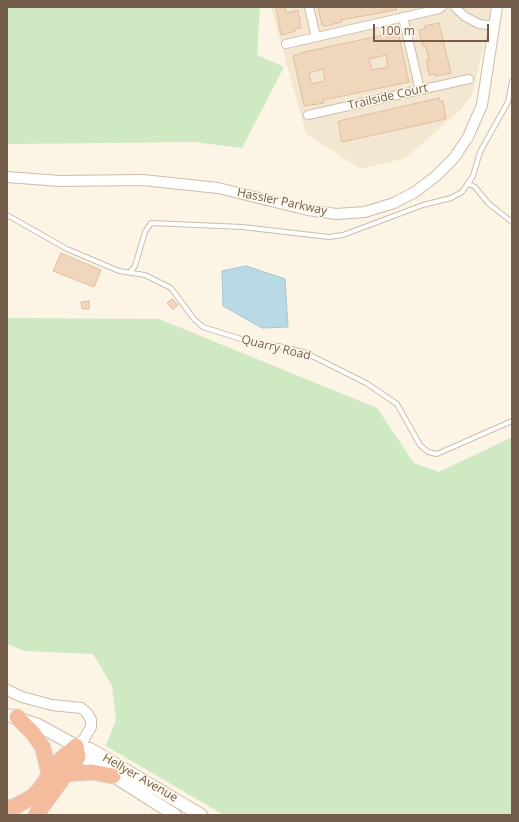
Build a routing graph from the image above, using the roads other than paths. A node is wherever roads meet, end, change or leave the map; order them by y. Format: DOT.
graph roads {
  1 [pos="309,7"];
  2 [pos="442,7"];
  3 [pos="455,7"];
  4 [pos="497,7"];
  5 [pos="403,17"];
  6 [pos="494,26"];
  7 [pos="316,37"];
  8 [pos="286,44"];
  9 [pos="469,79"];
  10 [pos="512,81"];
  11 [pos="420,90"];
  12 [pos="308,115"];
  13 [pos="7,177"];
  14 [pos="469,184"];
  15 [pos="7,215"];
  16 [pos="512,222"];
  17 [pos="130,272"];
  18 [pos="512,421"];
  19 [pos="7,690"];
  20 [pos="12,716"];
  21 [pos="76,746"];
  22 [pos="49,774"];
  23 [pos="66,774"];
  24 [pos="113,776"];
  25 [pos="7,808"];
  26 [pos="36,815"];
  27 [pos="175,815"];
  28 [pos="201,815"];
  1 -- 7 [label="street"];
  2 -- 5 [label="street"];
  3 -- 6 [label="street"];
  4 -- 6 [label="street, Hassler Parkway"];
  5 -- 7 [label="street"];
  5 -- 11 [label="street"];
  6 -- 13 [label="street, Hassler Parkway"];
  7 -- 8 [label="street"];
  9 -- 11 [label="street, Trailside Court"];
  10 -- 14 [label="lane"];
  11 -- 12 [label="street, Trailside Court"];
  14 -- 16 [label="lane"];
  14 -- 17 [label="lane"];
  15 -- 17 [label="lane, Quarry Road"];
  17 -- 18 [label="lane, Quarry Road"];
  19 -- 21 [label="street"];
  20 -- 21 [label="main road, Hellyer Avenue"];
  20 -- 22 [label="highway"];
  21 -- 22 [label="highway"];
  21 -- 23 [label="highway"];
  21 -- 24 [label="main road, Hellyer Avenue"];
  21 -- 28 [label="main road, Hellyer Avenue"];
  22 -- 25 [label="highway"];
  23 -- 24 [label="highway"];
  23 -- 26 [label="highway"];
  24 -- 27 [label="main road, Hellyer Avenue"];
}
